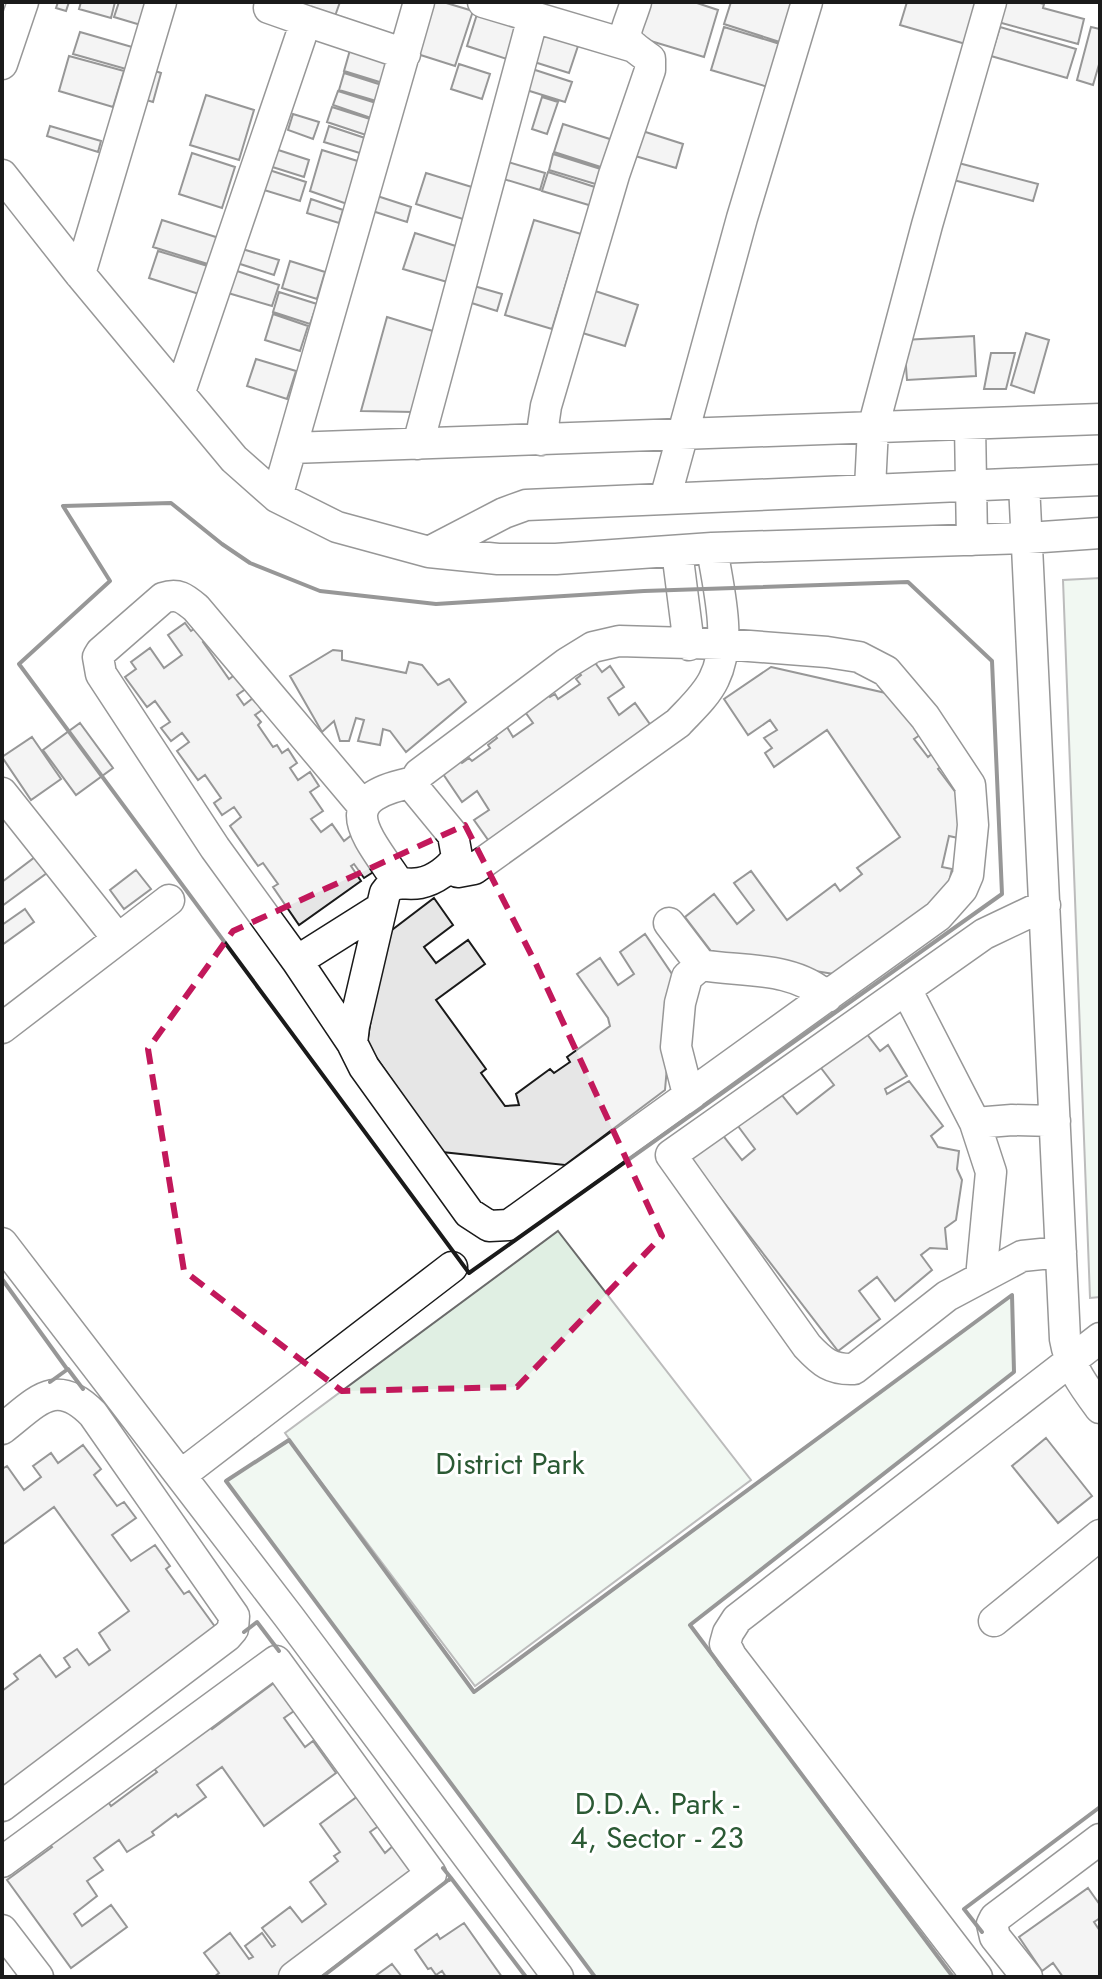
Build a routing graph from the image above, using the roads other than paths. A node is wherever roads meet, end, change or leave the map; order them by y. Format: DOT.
graph roads {
  1 [pos="23,2"];
  2 [pos="161,2"];
  3 [pos="419,2"];
  4 [pos="483,2"];
  5 [pos="636,2"];
  6 [pos="807,2"];
  7 [pos="991,2"];
  8 [pos="263,4"];
  9 [pos="533,17"];
  10 [pos="306,21"];
  11 [pos="631,46"];
  12 [pos="405,54"];
  13 [pos="2,64"];
  14 [pos="2,175"];
  15 [pos="80,274"];
  16 [pos="180,392"];
  17 [pos="1100,419"];
  18 [pos="970,425"];
  19 [pos="873,428"];
  20 [pos="682,435"];
  21 [pos="541,440"];
  22 [pos="418,444"];
  23 [pos="291,448"];
  24 [pos="1100,480"];
  25 [pos="1024,484"];
  26 [pos="971,485"];
  27 [pos="870,488"];
  28 [pos="277,497"];
  29 [pos="665,499"];
  30 [pos="1100,533"];
  31 [pos="1028,538"];
  32 [pos="972,540"];
  33 [pos="712,548"];
  34 [pos="677,551"];
  35 [pos="429,552"];
  36 [pos="723,644"];
  37 [pos="689,645"];
  38 [pos="415,782"];
  39 [pos="2,793"];
  40 [pos="364,807"];
  41 [pos="451,867"];
  42 [pos="398,882"];
  43 [pos="169,900"];
  44 [pos="1045,905"];
  45 [pos="381,908"];
  46 [pos="669,923"];
  47 [pos="118,939"];
  48 [pos="297,961"];
  49 [pos="701,965"];
  50 [pos="906,989"];
  51 [pos="827,997"];
  52 [pos="2,1028"];
  53 [pos="352,1043"];
  54 [pos="689,1098"];
  55 [pos="1055,1121"];
  56 [pos="975,1123"];
  57 [pos="2,1243"];
  58 [pos="1061,1252"];
  59 [pos="452,1267"];
  60 [pos="981,1278"];
  61 [pos="1100,1338"];
  62 [pos="1069,1361"];
  63 [pos="1100,1408"];
  64 [pos="2,1429"];
  65 [pos="181,1475"];
  66 [pos="1100,1535"];
  67 [pos="994,1621"];
  68 [pos="2,1806"];
  69 [pos="1100,1839"];
  70 [pos="2,1862"];
  71 [pos="2,1930"];
  72 [pos="38,1977"];
  73 [pos="294,1977"];
  74 [pos="558,1977"];
  75 [pos="977,1977"];
  76 [pos="1027,1977"];
  1 -- 13 [label="street"];
  2 -- 15 [label="street"];
  3 -- 12 [label="street"];
  4 -- 9 [label="street"];
  5 -- 11 [label="street"];
  6 -- 20 [label="street"];
  7 -- 19 [label="street"];
  8 -- 10 [label="street"];
  9 -- 11 [label="street"];
  9 -- 22 [label="street"];
  10 -- 12 [label="street"];
  10 -- 16 [label="street"];
  11 -- 21 [label="street"];
  12 -- 23 [label="street"];
  14 -- 15 [label="street"];
  15 -- 16 [label="street"];
  16 -- 28 [label="street"];
  17 -- 18 [label="street"];
  18 -- 19 [label="street"];
  18 -- 26 [label="street"];
  19 -- 20 [label="street"];
  19 -- 27 [label="street"];
  20 -- 21 [label="street"];
  20 -- 29 [label="street"];
  21 -- 22 [label="street"];
  22 -- 23 [label="street"];
  23 -- 28 [label="street"];
  24 -- 25 [label="street"];
  25 -- 26 [label="street"];
  25 -- 31 [label="street"];
  26 -- 27 [label="street"];
  26 -- 32 [label="street"];
  27 -- 29 [label="street"];
  28 -- 35 [label="street"];
  29 -- 35 [label="street"];
  30 -- 31 [label="street"];
  31 -- 32 [label="street"];
  31 -- 44 [label="street"];
  32 -- 33 [label="street"];
  33 -- 34 [label="street"];
  33 -- 36 [label="street"];
  34 -- 35 [label="street"];
  34 -- 37 [label="street"];
  36 -- 37 [label="street"];
  36 -- 41 [label="street"];
  36 -- 51 [label="street"];
  37 -- 38 [label="street"];
  38 -- 40 [label="street"];
  38 -- 41 [label="street"];
  39 -- 47 [label="street"];
  40 -- 42 [label="street"];
  40 -- 48 [label="street"];
  41 -- 42 [label="street"];
  42 -- 45 [label="street"];
  43 -- 47 [label="street"];
  44 -- 50 [label="street"];
  44 -- 55 [label="street"];
  45 -- 48 [label="street"];
  45 -- 53 [label="street"];
  46 -- 49 [label="street"];
  47 -- 52 [label="street"];
  48 -- 53 [label="street"];
  49 -- 51 [label="street"];
  49 -- 54 [label="street"];
  50 -- 56 [label="street"];
  50 -- 60 [label="street"];
  51 -- 54 [label="street"];
  53 -- 54 [label="street"];
  55 -- 56 [label="street"];
  55 -- 58 [label="street"];
  56 -- 60 [label="street"];
  57 -- 65 [label="street"];
  58 -- 60 [label="street"];
  58 -- 62 [label="street"];
  59 -- 65 [label="street"];
  61 -- 62 [label="street"];
  62 -- 63 [label="street"];
  62 -- 75 [label="street"];
  64 -- 68 [label="street"];
  65 -- 74 [label="street"];
  66 -- 67 [label="street"];
  69 -- 76 [label="street"];
  70 -- 73 [label="street"];
  71 -- 72 [label="street"];
}
